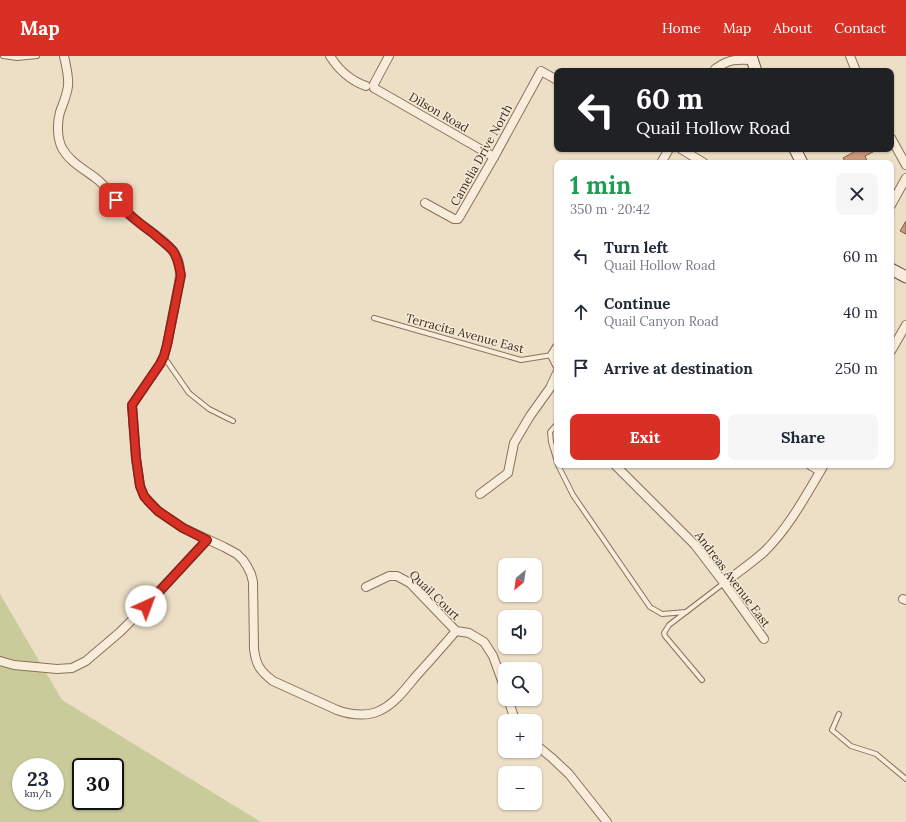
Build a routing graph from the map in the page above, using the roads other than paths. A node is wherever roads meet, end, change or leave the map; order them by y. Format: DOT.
graph roads {
  1 [pos="3,56"];
  2 [pos="37,56"];
  3 [pos="64,56"];
  4 [pos="330,56"];
  5 [pos="389,56"];
  6 [pos="722,56"];
  7 [pos="850,56"];
  8 [pos="753,62"];
  9 [pos="715,68"];
  10 [pos="717,68"];
  11 [pos="855,68"];
  12 [pos="554,78"];
  13 [pos="370,87"];
  14 [pos="894,143"];
  15 [pos="686,152"];
  16 [pos="494,157"];
  17 [pos="699,160"];
  18 [pos="906,165"];
  19 [pos="905,180"];
  20 [pos="894,200"];
  21 [pos="425,203"];
  22 [pos="894,271"];
  23 [pos="906,277"];
  24 [pos="374,318"];
  25 [pos="906,326"];
  26 [pos="894,346"];
  27 [pos="554,351"];
  28 [pos="552,355"];
  29 [pos="164,356"];
  30 [pos="554,359"];
  31 [pos="554,379"];
  32 [pos="233,421"];
  33 [pos="554,427"];
  34 [pos="554,452"];
  35 [pos="560,468"];
  36 [pos="618,468"];
  37 [pos="822,468"];
  38 [pos="480,494"];
  39 [pos="207,540"];
  40 [pos="724,583"];
  41 [pos="366,587"];
  42 [pos="686,612"];
  43 [pos="456,631"];
  44 [pos="764,639"];
  45 [pos="0,661"];
  46 [pos="498,670"];
  47 [pos="702,680"];
  48 [pos="839,714"];
  49 [pos="542,750"];
  50 [pos="906,779"];
  51 [pos="607,822"];
  1 -- 2 [label="lane"];
  3 -- 29 [label="street"];
  4 -- 13 [label="street, Dilson Road"];
  5 -- 13 [label="street"];
  6 -- 9 [label="street"];
  7 -- 11 [label="street"];
  8 -- 10 [label="street"];
  12 -- 16 [label="street, Camelia Drive North"];
  13 -- 16 [label="street, Dilson Road"];
  14 -- 18 [label="street"];
  15 -- 17 [label="street"];
  16 -- 21 [label="street, Camelia Drive North"];
  19 -- 20 [label="street"];
  22 -- 23 [label="main road"];
  24 -- 28 [label="lane, Terracita Avenue East"];
  25 -- 26 [label="street"];
  27 -- 28 [label="street"];
  28 -- 30 [label="street"];
  29 -- 32 [label="lane"];
  29 -- 39 [label="street"];
  31 -- 38 [label="street"];
  33 -- 34 [label="lane"];
  35 -- 42 [label="lane"];
  36 -- 40 [label="street, Andreas Avenue East"];
  37 -- 40 [label="street"];
  39 -- 43 [label="street"];
  39 -- 45 [label="street"];
  40 -- 42 [label="lane"];
  40 -- 44 [label="street, Andreas Avenue East"];
  41 -- 43 [label="street, Quail Court"];
  42 -- 47 [label="lane"];
  43 -- 46 [label="street, Quail Court"];
  48 -- 50 [label="lane"];
  49 -- 51 [label="street"];
}
